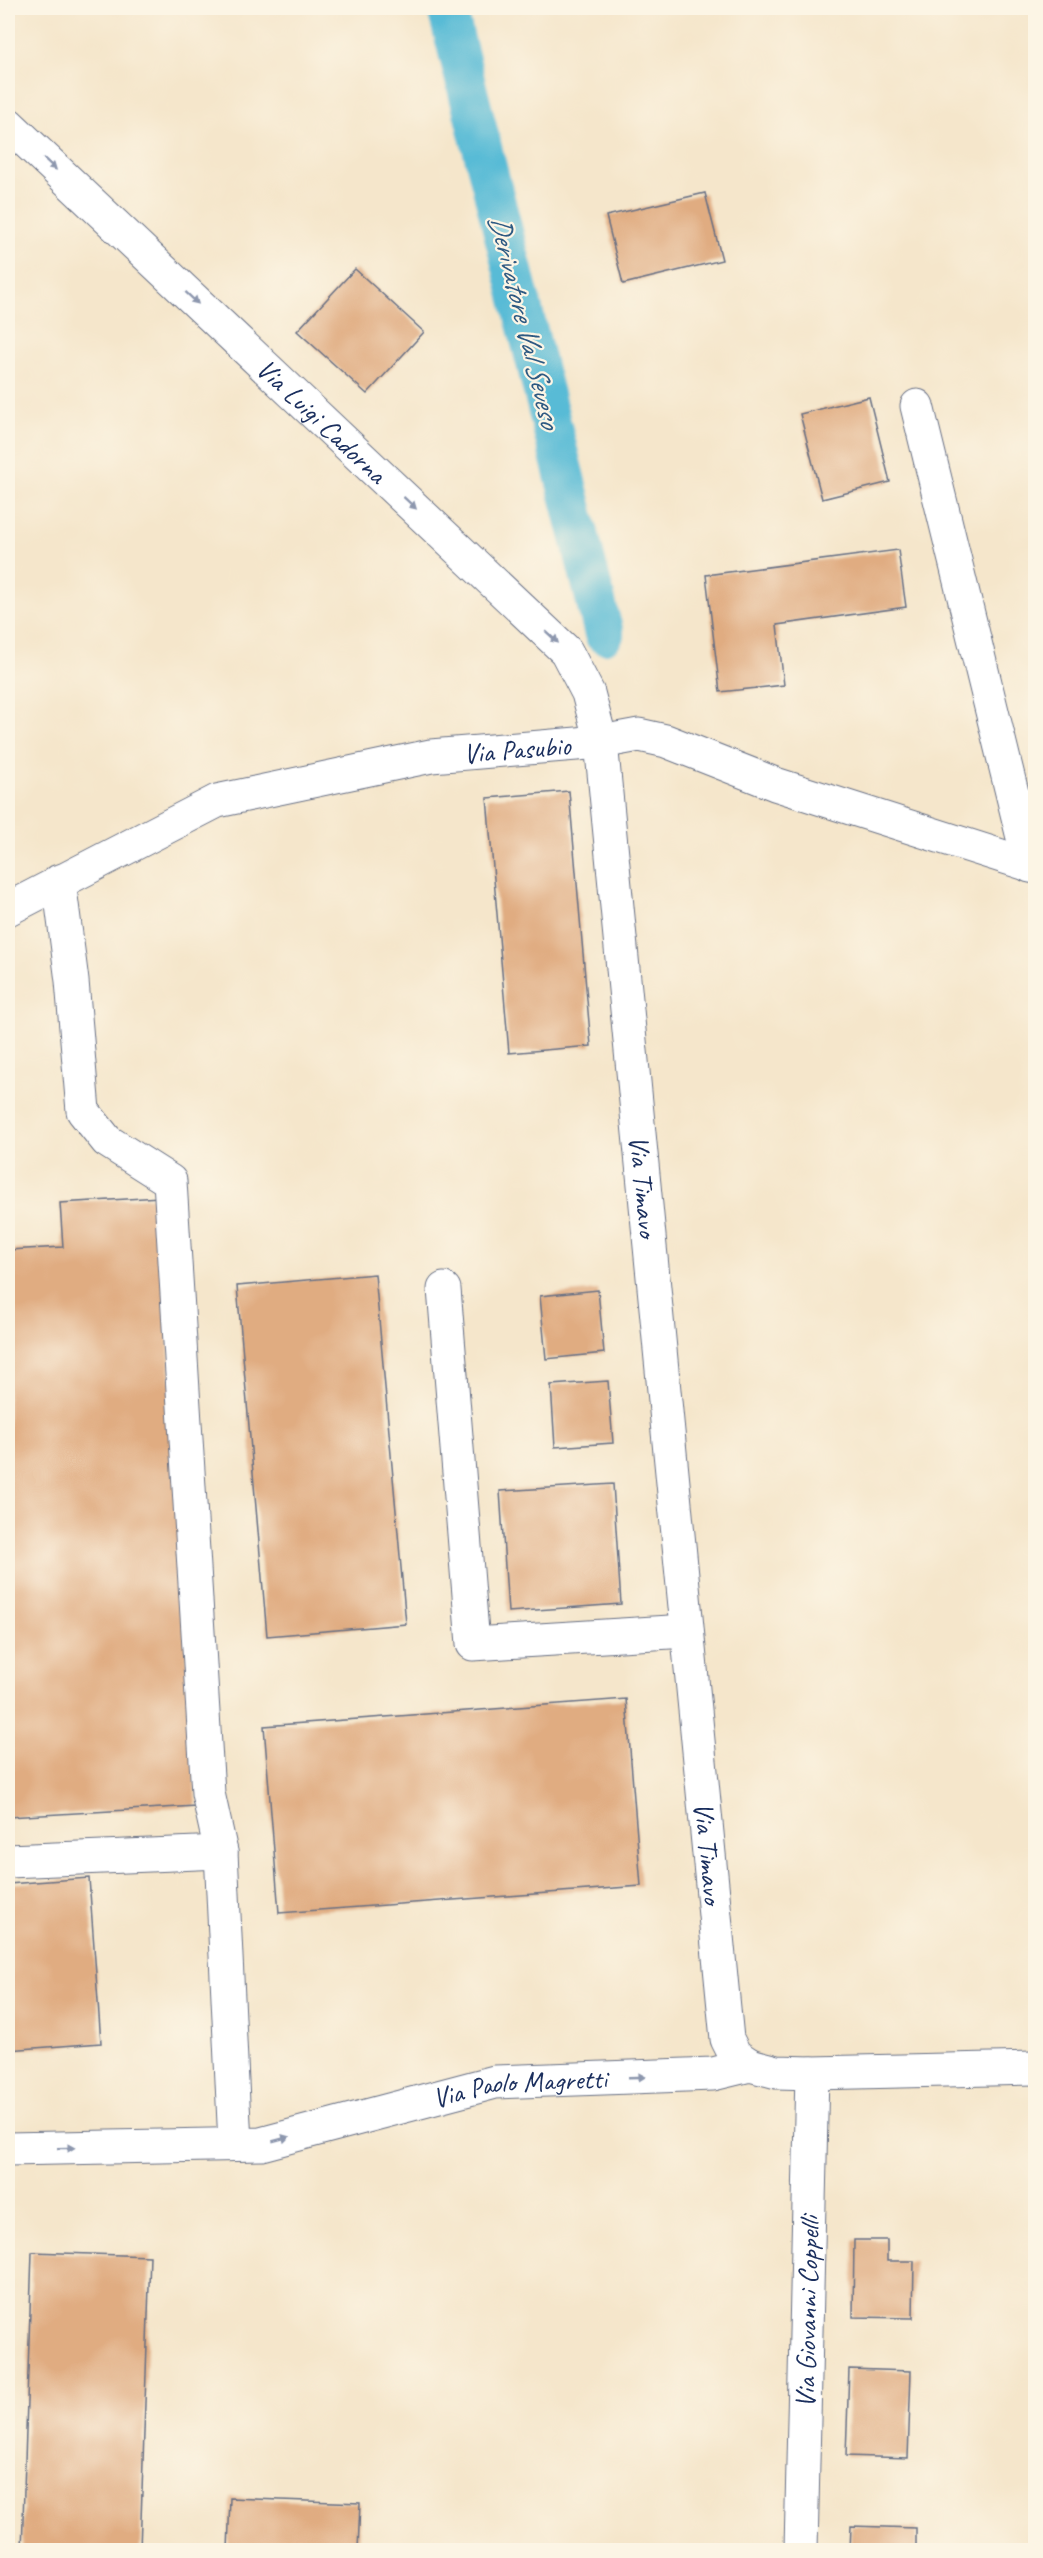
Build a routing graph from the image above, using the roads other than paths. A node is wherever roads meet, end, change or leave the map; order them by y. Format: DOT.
graph roads {
  1 [pos="8,124"];
  2 [pos="917,406"];
  3 [pos="601,742"];
  4 [pos="1033,866"];
  5 [pos="59,881"];
  6 [pos="8,909"];
  7 [pos="444,1289"];
  8 [pos="687,1631"];
  9 [pos="221,1852"];
  10 [pos="8,1862"];
  11 [pos="750,2065"];
  12 [pos="1035,2068"];
  13 [pos="812,2073"];
  14 [pos="235,2144"];
  15 [pos="8,2149"];
  16 [pos="801,2550"];
  1 -- 3 [label="street, Via Luigi Cadorna, one-way"];
  2 -- 4 [label="street"];
  3 -- 4 [label="street, Via Pasubio"];
  3 -- 5 [label="street, Via Pasubio"];
  3 -- 8 [label="street, Via Timavo"];
  5 -- 6 [label="street, Via Pasubio"];
  5 -- 9 [label="street"];
  7 -- 8 [label="street"];
  8 -- 11 [label="street, Via Timavo"];
  9 -- 10 [label="street"];
  9 -- 14 [label="street"];
  11 -- 13 [label="street, Via Paolo Magretti"];
  14 -- 11 [label="street, Via Paolo Magretti, one-way"];
  12 -- 13 [label="street, Via Paolo Magretti"];
  13 -- 16 [label="street, Via Giovanni Coppelli"];
  15 -- 14 [label="street, Via Paolo Magretti, one-way"];
}
